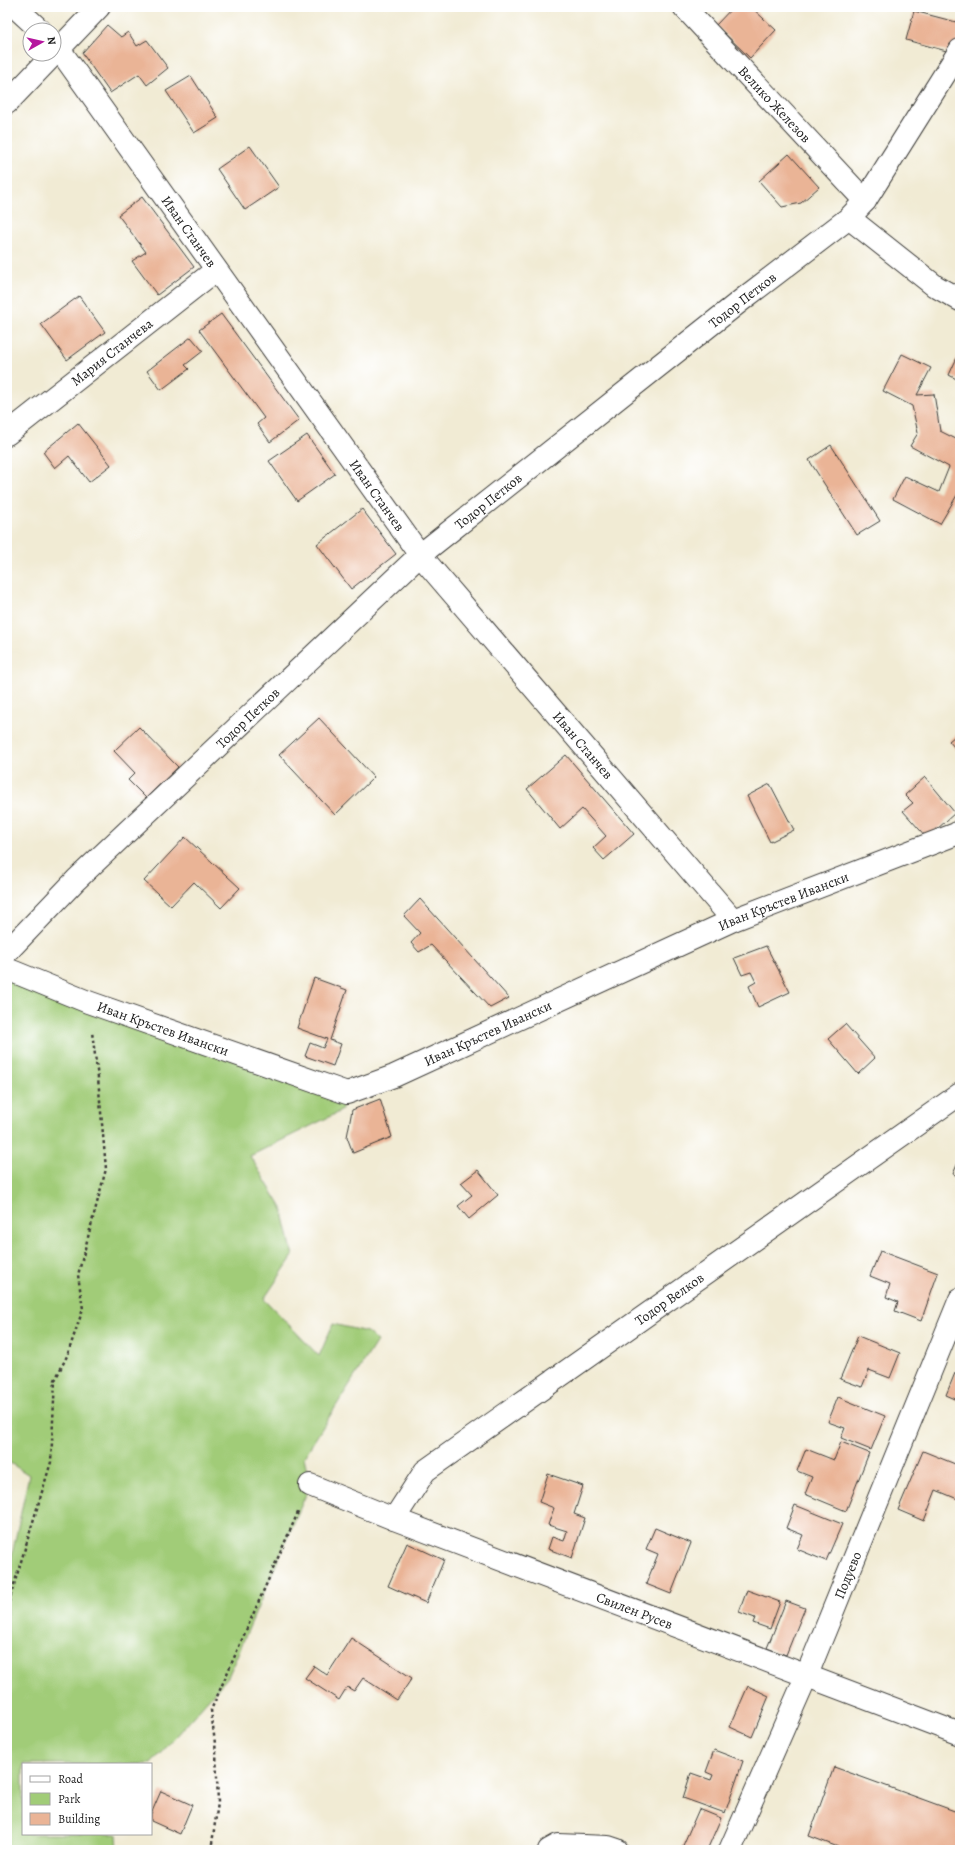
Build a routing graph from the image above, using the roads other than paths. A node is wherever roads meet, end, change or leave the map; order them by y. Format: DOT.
graph roads {
  1 [pos="15,7"];
  2 [pos="99,7"];
  3 [pos="684,7"];
  4 [pos="31,22"];
  5 [pos="62,41"];
  6 [pos="960,50"];
  7 [pos="62,53"];
  8 [pos="43,62"];
  9 [pos="7,103"];
  10 [pos="865,201"];
  11 [pos="850,218"];
  12 [pos="216,270"];
  13 [pos="960,300"];
  14 [pos="7,434"];
  15 [pos="420,555"];
  16 [pos="960,831"];
  17 [pos="733,920"];
  18 [pos="7,952"];
  19 [pos="7,970"];
  20 [pos="960,1094"];
  21 [pos="960,1299"];
  22 [pos="310,1485"];
  23 [pos="394,1519"];
  24 [pos="806,1677"];
  25 [pos="960,1734"];
  26 [pos="549,1850"];
  27 [pos="616,1850"];
  28 [pos="730,1850"];
  1 -- 4 [label="street"];
  2 -- 5 [label="street"];
  3 -- 10 [label="street, Велико Железов"];
  6 -- 10 [label="street, Тодор Петков"];
  7 -- 12 [label="street, Иван Станчев"];
  8 -- 9 [label="street"];
  10 -- 11 [label="street, Тодор Петков"];
  11 -- 13 [label="street"];
  11 -- 15 [label="street, Тодор Петков"];
  12 -- 14 [label="street, Мария Станчева"];
  12 -- 15 [label="street, Иван Станчев"];
  15 -- 17 [label="street, Иван Станчев"];
  15 -- 18 [label="street, Тодор Петков"];
  16 -- 17 [label="street, Иван Кръстев Ивански"];
  17 -- 19 [label="street, Иван Кръстев Ивански"];
  20 -- 23 [label="street, Тодор Велков"];
  21 -- 24 [label="street, Подуево"];
  22 -- 23 [label="street, Свилен Русев"];
  23 -- 24 [label="street, Свилен Русев"];
  24 -- 25 [label="street, Свилен Русев"];
  24 -- 28 [label="street, Подуево"];
  26 -- 27 [label="street"];
}
